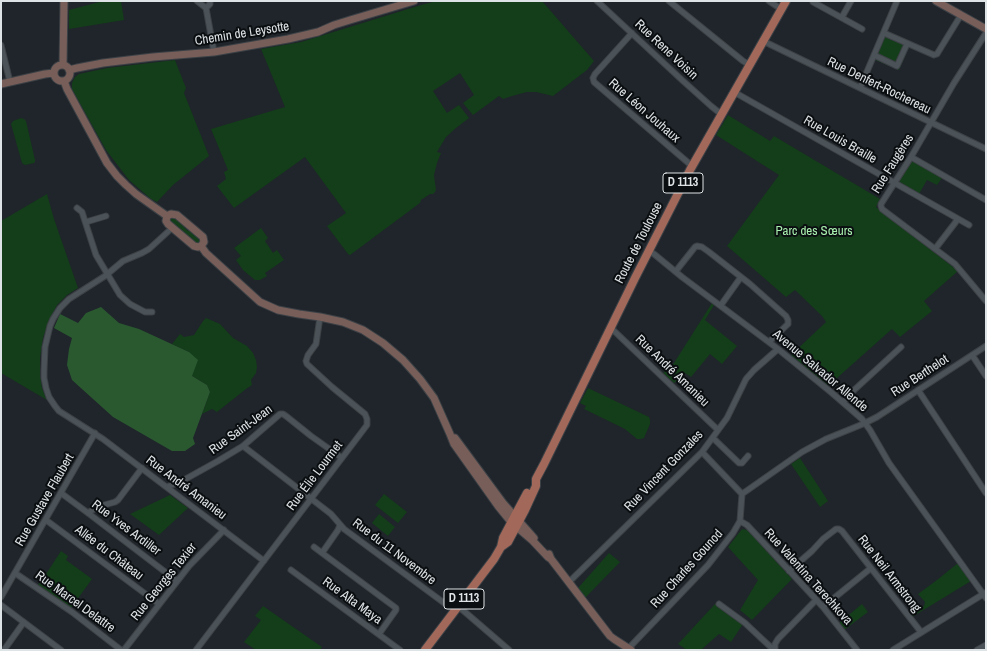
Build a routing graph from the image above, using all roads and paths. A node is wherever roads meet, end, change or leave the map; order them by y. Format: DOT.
graph roads {
  1 [pos="64,1"];
  2 [pos="197,1"];
  3 [pos="210,1"];
  4 [pos="414,1"];
  5 [pos="597,1"];
  6 [pos="669,1"];
  7 [pos="769,1"];
  8 [pos="786,1"];
  9 [pos="851,1"];
  10 [pos="897,1"];
  11 [pos="936,1"];
  12 [pos="813,2"];
  13 [pos="206,8"];
  14 [pos="781,9"];
  15 [pos="961,15"];
  16 [pos="842,18"];
  17 [pos="862,29"];
  18 [pos="986,29"];
  19 [pos="632,33"];
  20 [pos="884,33"];
  21 [pos="986,33"];
  22 [pos="763,41"];
  23 [pos="907,44"];
  24 [pos="1,45"];
  25 [pos="214,52"];
  26 [pos="874,55"];
  27 [pos="63,65"];
  28 [pos="750,65"];
  29 [pos="69,70"];
  30 [pos="54,73"];
  31 [pos="64,81"];
  32 [pos="10,82"];
  33 [pos="1,84"];
  34 [pos="860,88"];
  35 [pos="734,92"];
  36 [pos="721,114"];
  37 [pos="931,123"];
  38 [pos="986,149"];
  39 [pos="911,157"];
  40 [pos="692,166"];
  41 [pos="894,184"];
  42 [pos="986,200"];
  43 [pos="77,208"];
  44 [pos="106,216"];
  45 [pos="167,216"];
  46 [pos="956,218"];
  47 [pos="86,222"];
  48 [pos="969,226"];
  49 [pos="172,228"];
  50 [pos="201,246"];
  51 [pos="935,249"];
  52 [pos="649,251"];
  53 [pos="676,271"];
  54 [pos="107,274"];
  55 [pos="741,277"];
  56 [pos="986,301"];
  57 [pos="721,306"];
  58 [pos="152,312"];
  59 [pos="320,317"];
  60 [pos="611,328"];
  61 [pos="770,342"];
  62 [pos="986,346"];
  63 [pos="902,347"];
  64 [pos="778,349"];
  65 [pos="972,355"];
  66 [pos="986,376"];
  67 [pos="918,390"];
  68 [pos="843,402"];
  69 [pos="865,423"];
  70 [pos="718,430"];
  71 [pos="95,433"];
  72 [pos="712,438"];
  73 [pos="244,445"];
  74 [pos="702,452"];
  75 [pos="748,456"];
  76 [pos="342,458"];
  77 [pos="142,468"];
  78 [pos="167,487"];
  79 [pos="986,493"];
  80 [pos="60,494"];
  81 [pos="742,494"];
  82 [pos="311,499"];
  83 [pos="88,513"];
  84 [pos="46,520"];
  85 [pos="515,521"];
  86 [pos="740,521"];
  87 [pos="340,525"];
  88 [pos="224,530"];
  89 [pos="314,548"];
  90 [pos="322,553"];
  91 [pos="264,561"];
  92 [pos="871,568"];
  93 [pos="291,570"];
  94 [pos="789,571"];
  95 [pos="15,573"];
  96 [pos="177,581"];
  97 [pos="569,582"];
  98 [pos="985,595"];
  99 [pos="1,597"];
  100 [pos="816,600"];
  101 [pos="159,604"];
  102 [pos="719,604"];
  103 [pos="1,605"];
  104 [pos="823,607"];
  105 [pos="457,608"];
  106 [pos="24,622"];
  107 [pos="921,632"];
  108 [pos="379,634"];
  109 [pos="986,646"];
  110 [pos="198,649"];
  111 [pos="629,649"];
  112 [pos="3,650"];
  113 [pos="62,650"];
  114 [pos="123,650"];
  115 [pos="400,650"];
  116 [pos="425,650"];
  117 [pos="509,650"];
  118 [pos="775,650"];
  119 [pos="857,650"];
  120 [pos="893,650"];
  121 [pos="977,650"];
  1 -- 27 [label="street"];
  2 -- 13 [label="street"];
  3 -- 13 [label="street"];
  4 -- 25 [label="street, Chemin de Leysotte"];
  5 -- 19 [label="street, Rue Rene Voisin"];
  6 -- 28 [label="street"];
  7 -- 14 [label="street"];
  8 -- 14 [label="main road, Route de Toulouse / D 1113"];
  9 -- 16 [label="street"];
  10 -- 20 [label="street"];
  11 -- 15 [label="street"];
  12 -- 16 [label="street"];
  13 -- 25 [label="street"];
  14 -- 22 [label="main road, Route de Toulouse / D 1113"];
  15 -- 18 [label="street"];
  15 -- 23 [label="street"];
  16 -- 17 [label="street"];
  19 -- 36 [label="street, Rue Rene Voisin"];
  19 -- 40 [label="street, Rue Léon Jouhaux"];
  20 -- 23 [label="street"];
  20 -- 26 [label="street"];
  21 -- 37 [label="street, Rue Faugères"];
  22 -- 28 [label="main road, Route de Toulouse / D 1113"];
  22 -- 34 [label="street, Rue Denfert-Rochereau"];
  23 -- 26 [label="street"];
  24 -- 32 [label="street"];
  25 -- 29 [label="street, Chemin de Leysotte"];
  26 -- 34 [label="street"];
  27 -- 29 [label="street"];
  27 -- 30 [label="street"];
  28 -- 35 [label="main road, Route de Toulouse / D 1113"];
  29 -- 31 [label="street"];
  30 -- 31 [label="street"];
  30 -- 32 [label="street"];
  31 -- 45 [label="street"];
  32 -- 33 [label="street"];
  34 -- 37 [label="street, Rue Denfert-Rochereau"];
  35 -- 36 [label="main road, Route de Toulouse / D 1113"];
  35 -- 41 [label="street, Rue Louis Braille"];
  36 -- 40 [label="main road, Route de Toulouse / D 1113"];
  37 -- 38 [label="street, Rue Denfert-Rochereau"];
  37 -- 39 [label="street, Rue Faugères"];
  39 -- 41 [label="street, Rue Faugères"];
  39 -- 42 [label="street"];
  40 -- 52 [label="main road, Route de Toulouse / D 1113"];
  41 -- 46 [label="street, Rue Louis Braille"];
  41 -- 51 [label="street, Rue Faugères"];
  43 -- 47 [label="street"];
  44 -- 47 [label="street"];
  45 -- 49 [label="street"];
  45 -- 50 [label="street"];
  46 -- 48 [label="street, Rue Louis Braille"];
  46 -- 51 [label="street"];
  47 -- 54 [label="street"];
  49 -- 50 [label="street"];
  49 -- 54 [label="street, Rue André Amanieu"];
  50 -- 59 [label="street"];
  51 -- 56 [label="street, Rue Faugères"];
  52 -- 53 [label="street, Avenue Salvador Allende"];
  52 -- 60 [label="main road, Route de Toulouse / D 1113"];
  53 -- 55 [label="street"];
  53 -- 57 [label="street, Avenue Salvador Allende"];
  54 -- 58 [label="street"];
  54 -- 71 [label="street, Rue André Amanieu"];
  55 -- 57 [label="street"];
  55 -- 61 [label="street"];
  57 -- 61 [label="street, Avenue Salvador Allende"];
  59 -- 76 [label="street, Rue Élie Lourmet"];
  59 -- 85 [label="street"];
  60 -- 70 [label="street, Rue André Amanieu"];
  60 -- 85 [label="main road, Route de Toulouse / D 1113"];
  61 -- 64 [label="street, Avenue Salvador Allende"];
  62 -- 65 [label="street, Rue Berthelot"];
  63 -- 68 [label="street"];
  64 -- 68 [label="street, Avenue Salvador Allende"];
  64 -- 70 [label="street, Rue Vincent Gonzales"];
  65 -- 66 [label="street"];
  65 -- 67 [label="street, Rue Berthelot"];
  67 -- 69 [label="street, Rue Berthelot"];
  67 -- 79 [label="street"];
  68 -- 69 [label="street, Avenue Salvador Allende"];
  69 -- 81 [label="street"];
  69 -- 98 [label="street, Avenue Salvador Allende"];
  70 -- 72 [label="street, Rue Vincent Gonzales"];
  71 -- 77 [label="street, Rue André Amanieu"];
  71 -- 80 [label="street, Rue Gustave Flaubert"];
  72 -- 74 [label="street, Rue Vincent Gonzales"];
  72 -- 75 [label="street"];
  73 -- 76 [label="street, Rue Saint-Jean"];
  73 -- 78 [label="street, Rue Saint-Jean"];
  73 -- 82 [label="street, Rue du 11 Novembre"];
  74 -- 81 [label="street"];
  74 -- 97 [label="street, Rue Vincent Gonzales"];
  76 -- 82 [label="street, Rue Élie Lourmet"];
  77 -- 78 [label="street, Rue André Amanieu"];
  77 -- 83 [label="street"];
  78 -- 88 [label="street, Rue André Amanieu"];
  80 -- 83 [label="street, Rue Yves Ardiller"];
  80 -- 84 [label="street, Rue Gustave Flaubert"];
  81 -- 86 [label="street, Rue Charles Gounod"];
  82 -- 87 [label="street, Rue du 11 Novembre"];
  82 -- 91 [label="street, Rue Élie Lourmet"];
  83 -- 96 [label="street, Rue Yves Ardiller"];
  84 -- 95 [label="street, Rue Gustave Flaubert"];
  84 -- 101 [label="street, Allée du Château"];
  85 -- 97 [label="street"];
  85 -- 105 [label="main road, Route de Toulouse / D 1113"];
  86 -- 94 [label="street, Rue Valentina Terechkova"];
  86 -- 111 [label="street, Rue Charles Gounod"];
  87 -- 90 [label="street"];
  87 -- 105 [label="street, Rue du 11 Novembre"];
  88 -- 91 [label="street, Rue André Amanieu"];
  88 -- 96 [label="street, Rue Georges Texier"];
  89 -- 90 [label="street"];
  90 -- 108 [label="street"];
  91 -- 110 [label="street, Rue Élie Lourmet"];
  92 -- 94 [label="street, Rue Neil Armstrong"];
  92 -- 104 [label="street"];
  92 -- 107 [label="street, Rue Neil Armstrong"];
  93 -- 108 [label="street, Rue Alta Maya"];
  94 -- 100 [label="street, Rue Valentina Terechkova"];
  95 -- 99 [label="street, Rue Gustave Flaubert"];
  95 -- 114 [label="street, Rue Marcel Delattre"];
  96 -- 101 [label="street, Rue Georges Texier"];
  97 -- 111 [label="street"];
  98 -- 107 [label="street"];
  100 -- 104 [label="street, Rue Valentina Terechkova"];
  100 -- 118 [label="street"];
  101 -- 114 [label="street, Rue Georges Texier"];
  102 -- 118 [label="street"];
  103 -- 106 [label="street"];
  104 -- 119 [label="street, Rue Valentina Terechkova"];
  105 -- 116 [label="main road, Route de Toulouse / D 1113"];
  105 -- 117 [label="street, Rue du 11 Novembre"];
  106 -- 112 [label="street"];
  106 -- 113 [label="street"];
  107 -- 120 [label="street"];
  108 -- 115 [label="street, Rue Alta Maya"];
  109 -- 121 [label="street"];
}
